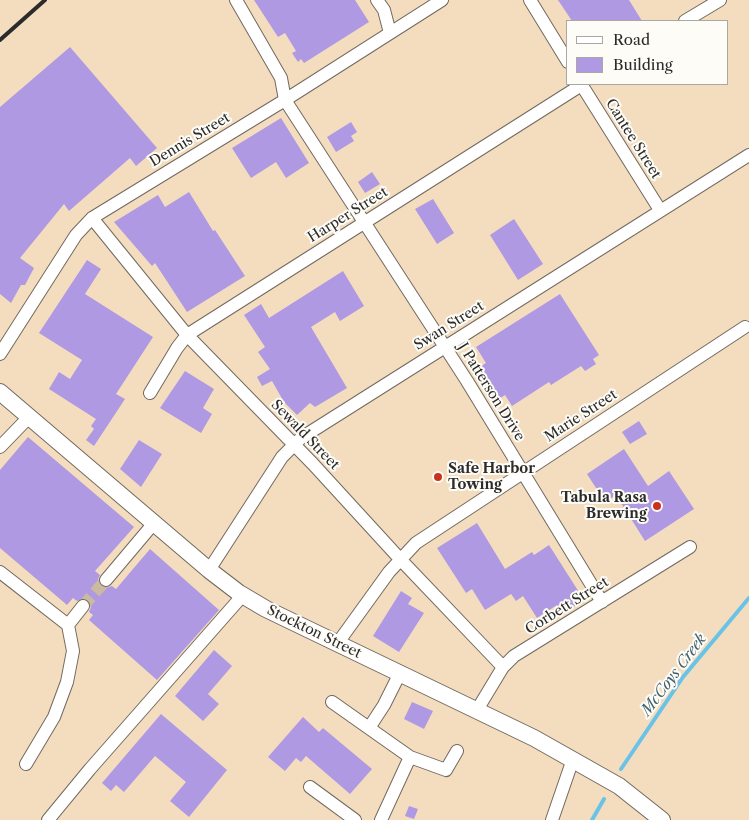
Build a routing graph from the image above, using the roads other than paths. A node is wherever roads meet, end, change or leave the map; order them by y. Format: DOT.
graph roads {
  1 [pos="236,0"];
  2 [pos="377,0"];
  3 [pos="442,0"];
  4 [pos="530,0"];
  5 [pos="720,0"];
  6 [pos="687,20"];
  7 [pos="390,33"];
  8 [pos="566,59"];
  9 [pos="579,85"];
  10 [pos="582,85"];
  11 [pos="285,100"];
  12 [pos="749,154"];
  13 [pos="660,210"];
  14 [pos="92,218"];
  15 [pos="364,222"];
  16 [pos="745,327"];
  17 [pos="187,335"];
  18 [pos="444,347"];
  19 [pos="0,354"];
  20 [pos="0,392"];
  21 [pos="150,393"];
  22 [pos="29,417"];
  23 [pos="293,444"];
  24 [pos="0,446"];
  25 [pos="523,472"];
  26 [pos="154,523"];
  27 [pos="690,547"];
  28 [pos="400,560"];
  29 [pos="209,570"];
  30 [pos="0,572"];
  31 [pos="106,580"];
  32 [pos="243,595"];
  33 [pos="602,602"];
  34 [pos="83,606"];
  35 [pos="68,625"];
  36 [pos="337,644"];
  37 [pos="503,667"];
  38 [pos="400,673"];
  39 [pos="332,702"];
  40 [pos="477,710"];
  41 [pos="369,728"];
  42 [pos="457,751"];
  43 [pos="410,757"];
  44 [pos="573,759"];
  45 [pos="26,764"];
  46 [pos="310,787"];
  47 [pos="48,820"];
  48 [pos="354,820"];
  49 [pos="381,820"];
  50 [pos="552,820"];
  51 [pos="662,820"];
  1 -- 11 [label="street"];
  2 -- 7 [label="street"];
  3 -- 7 [label="street, Dennis Street"];
  4 -- 8 [label="street"];
  5 -- 6 [label="street"];
  7 -- 11 [label="street, Dennis Street"];
  9 -- 15 [label="street, Harper Street"];
  10 -- 13 [label="street, Cantee Street"];
  11 -- 14 [label="street, Dennis Street"];
  11 -- 15 [label="street, J Patterson Drive"];
  12 -- 13 [label="street, Swan Street"];
  13 -- 18 [label="street, Swan Street"];
  14 -- 17 [label="street, Sewald Street"];
  14 -- 19 [label="street, Dennis Street"];
  15 -- 17 [label="street, Harper Street"];
  15 -- 18 [label="street, J Patterson Drive"];
  16 -- 25 [label="street, Marie Street"];
  17 -- 21 [label="street, Harper Street"];
  17 -- 23 [label="street, Sewald Street"];
  18 -- 23 [label="street, Swan Street"];
  18 -- 25 [label="street, J Patterson Drive"];
  20 -- 22 [label="main road, Stockton Street"];
  22 -- 24 [label="street"];
  22 -- 26 [label="main road, Stockton Street"];
  23 -- 28 [label="street, Sewald Street"];
  23 -- 29 [label="street, Swan Street"];
  25 -- 28 [label="street, Marie Street"];
  25 -- 33 [label="street, J Patterson Drive"];
  26 -- 29 [label="main road, Stockton Street"];
  26 -- 31 [label="street"];
  27 -- 33 [label="street, Corbett Street"];
  28 -- 36 [label="street, Marie Street"];
  28 -- 37 [label="street, Sewald Street"];
  29 -- 32 [label="main road, Stockton Street"];
  30 -- 35 [label="street"];
  32 -- 36 [label="main road, Stockton Street"];
  32 -- 47 [label="street"];
  33 -- 37 [label="street, Corbett Street"];
  34 -- 35 [label="street"];
  35 -- 45 [label="street"];
  36 -- 38 [label="main road, Stockton Street"];
  37 -- 40 [label="street, Corbett Street"];
  38 -- 40 [label="main road, Stockton Street"];
  38 -- 41 [label="street"];
  39 -- 41 [label="street"];
  40 -- 44 [label="main road, Stockton Street"];
  41 -- 43 [label="street"];
  42 -- 43 [label="street"];
  43 -- 49 [label="street"];
  44 -- 50 [label="street"];
  44 -- 51 [label="main road, Stockton Street"];
  46 -- 48 [label="street"];
}
